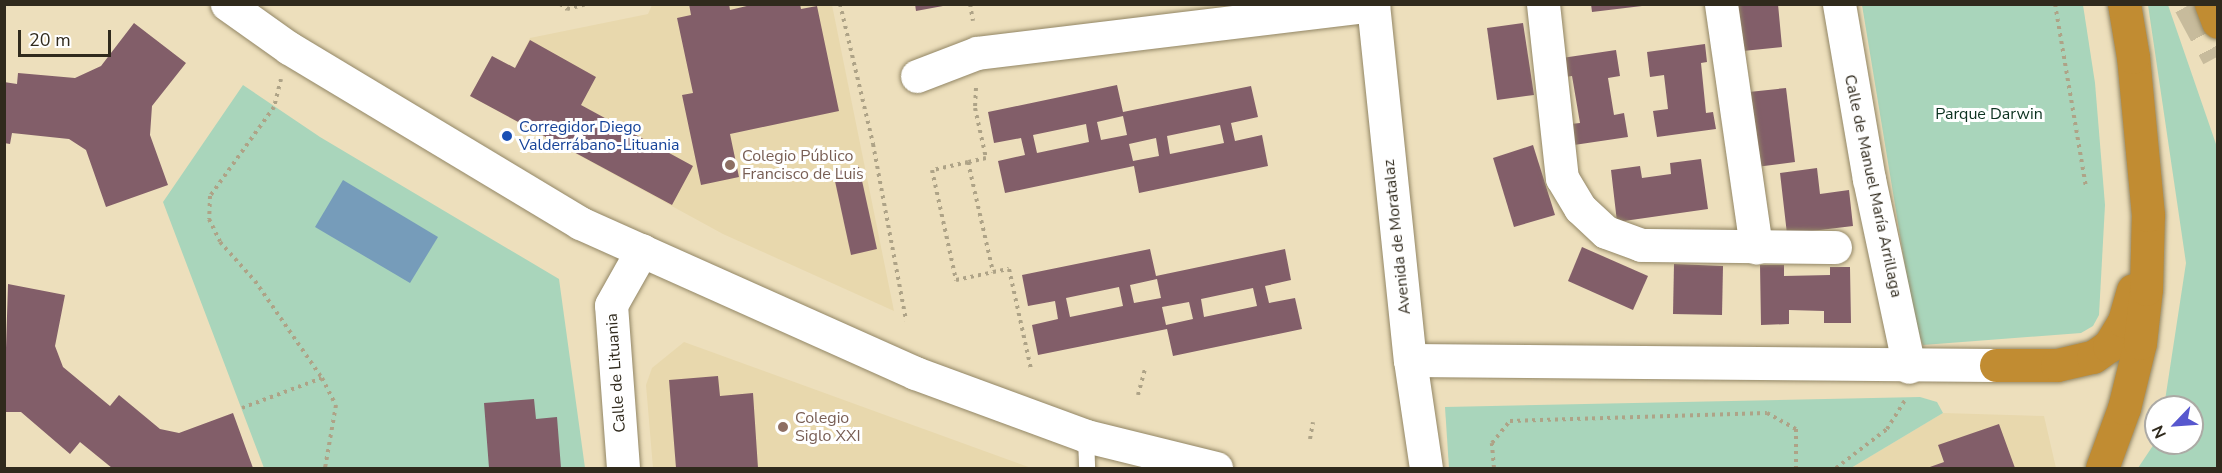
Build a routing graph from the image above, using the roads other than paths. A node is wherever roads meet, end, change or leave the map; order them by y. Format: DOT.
graph roads {
  1 [pos="227,4"];
  2 [pos="1543,4"];
  3 [pos="1721,4"];
  4 [pos="1839,4"];
  5 [pos="2124,4"];
  6 [pos="2211,4"];
  7 [pos="1373,5"];
  8 [pos="2217,22"];
  9 [pos="917,76"];
  10 [pos="2148,215"];
  11 [pos="1756,247"];
  12 [pos="1835,247"];
  13 [pos="642,250"];
  14 [pos="1410,360"];
  15 [pos="1996,365"];
  16 [pos="1908,382"];
  17 [pos="1086,436"];
  18 [pos="623,468"];
  19 [pos="1087,468"];
  20 [pos="1216,468"];
  21 [pos="1426,468"];
  22 [pos="2102,468"];
  1 -- 13 [label="street"];
  2 -- 11 [label="street"];
  3 -- 11 [label="street"];
  4 -- 16 [label="street, Calle de Manuel María Arrillaga"];
  5 -- 10 [label="highway"];
  6 -- 8 [label="highway"];
  7 -- 9 [label="street"];
  7 -- 14 [label="street, Avenida de Moratalaz"];
  10 -- 15 [label="highway"];
  10 -- 22 [label="highway"];
  11 -- 12 [label="street"];
  13 -- 17 [label="street"];
  13 -- 18 [label="street, Calle de Lituania"];
  14 -- 16 [label="street"];
  14 -- 21 [label="street, Avenida de Moratalaz"];
  15 -- 16 [label="street"];
  17 -- 19 [label="lane"];
  17 -- 20 [label="street"];
}
